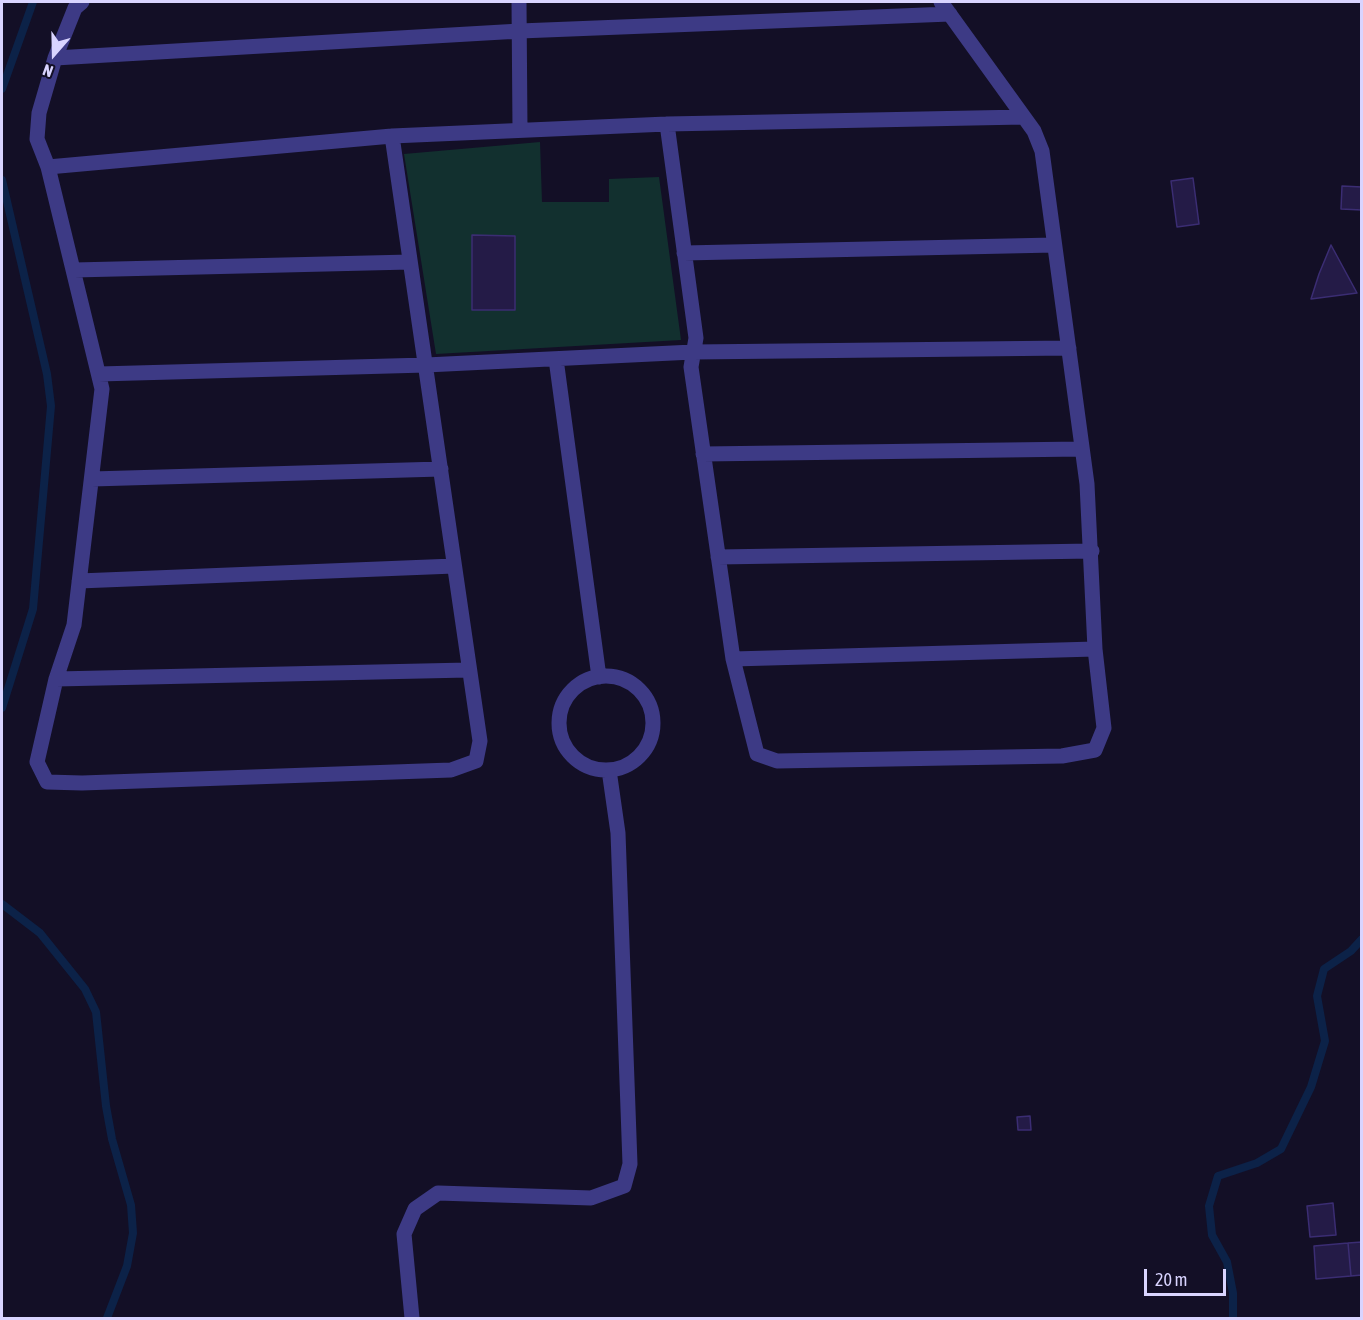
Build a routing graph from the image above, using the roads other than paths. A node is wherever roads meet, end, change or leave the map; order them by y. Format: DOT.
graph roads {
  1 [pos="82,2"];
  2 [pos="519,2"];
  3 [pos="941,2"];
  4 [pos="950,14"];
  5 [pos="520,31"];
  6 [pos="55,58"];
  7 [pos="1024,117"];
  8 [pos="668,124"];
  9 [pos="520,130"];
  10 [pos="392,136"];
  11 [pos="48,167"];
  12 [pos="1054,245"];
  13 [pos="684,252"];
  14 [pos="410,262"];
  15 [pos="74,270"];
  16 [pos="1069,348"];
  17 [pos="693,352"];
  18 [pos="556,359"];
  19 [pos="426,365"];
  20 [pos="99,374"];
  21 [pos="1081,449"];
  22 [pos="703,454"];
  23 [pos="441,469"];
  24 [pos="92,479"];
  25 [pos="1092,551"];
  26 [pos="718,557"];
  27 [pos="454,566"];
  28 [pos="80,581"];
  29 [pos="1095,649"];
  30 [pos="733,658"];
  31 [pos="468,670"];
  32 [pos="598,677"];
  33 [pos="56,679"];
  34 [pos="609,770"];
  35 [pos="412,1318"];
  1 -- 6 [label="street"];
  2 -- 5 [label="street"];
  3 -- 4 [label="street"];
  4 -- 5 [label="street"];
  4 -- 7 [label="street"];
  5 -- 6 [label="street"];
  5 -- 9 [label="street"];
  6 -- 11 [label="street"];
  7 -- 8 [label="street"];
  7 -- 12 [label="street"];
  8 -- 9 [label="street"];
  8 -- 13 [label="street"];
  9 -- 10 [label="street"];
  10 -- 11 [label="street"];
  10 -- 14 [label="street"];
  11 -- 15 [label="street"];
  12 -- 13 [label="street"];
  12 -- 16 [label="street"];
  13 -- 17 [label="street"];
  14 -- 15 [label="street"];
  14 -- 19 [label="street"];
  15 -- 20 [label="street"];
  16 -- 17 [label="street"];
  16 -- 21 [label="street"];
  17 -- 18 [label="street"];
  17 -- 22 [label="street"];
  18 -- 19 [label="street"];
  18 -- 32 [label="street"];
  19 -- 20 [label="street"];
  19 -- 23 [label="street"];
  20 -- 24 [label="street"];
  21 -- 22 [label="street"];
  21 -- 25 [label="street"];
  22 -- 26 [label="street"];
  23 -- 24 [label="street"];
  23 -- 27 [label="street"];
  24 -- 28 [label="street"];
  25 -- 26 [label="street"];
  25 -- 29 [label="street"];
  26 -- 30 [label="street"];
  27 -- 28 [label="street"];
  27 -- 31 [label="street"];
  28 -- 33 [label="street"];
  29 -- 30 [label="street"];
  29 -- 30 [label="street"];
  31 -- 33 [label="street"];
  31 -- 33 [label="street"];
  32 -- 34 [label="street"];
  32 -- 34 [label="street"];
  34 -- 35 [label="street"];
}
